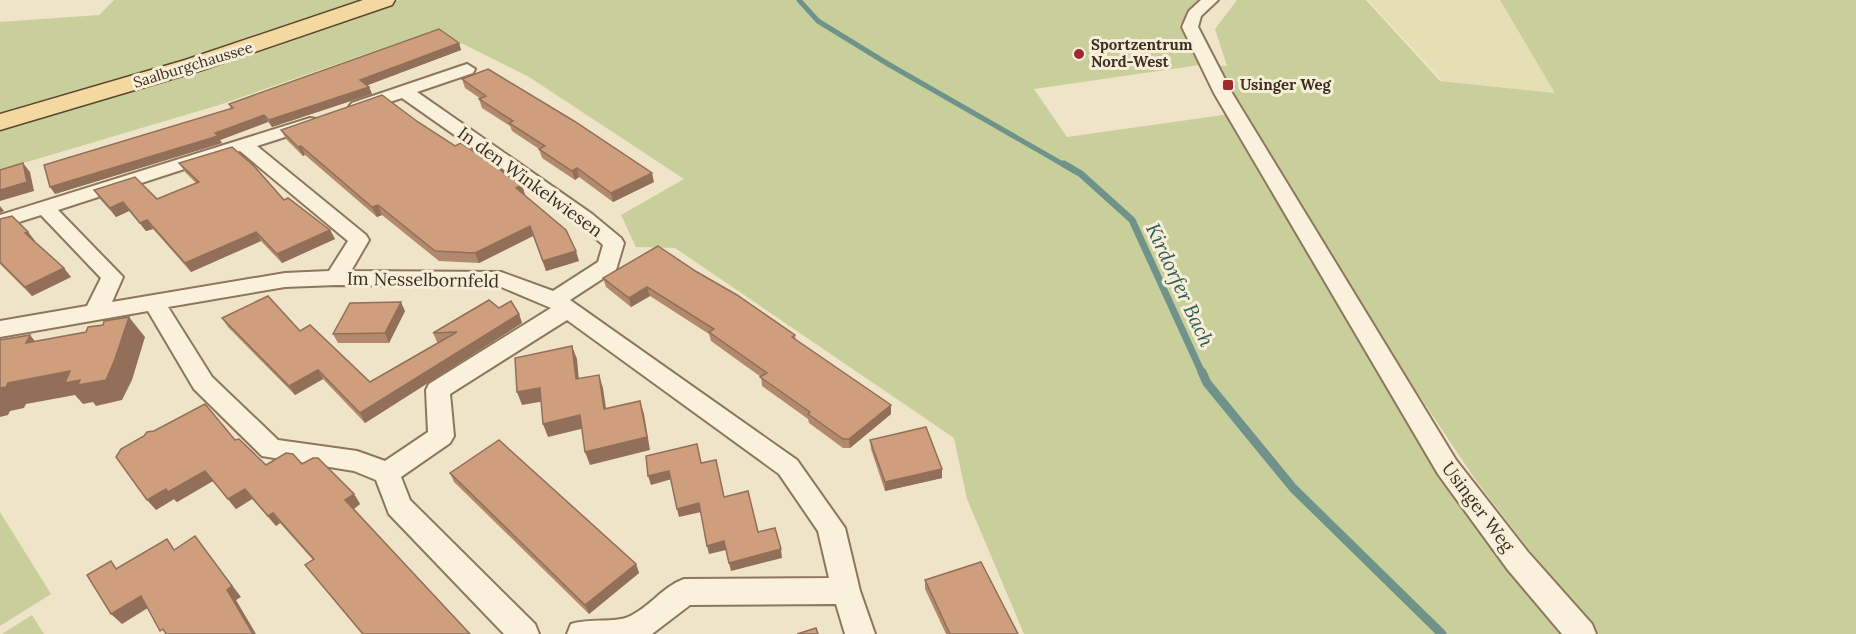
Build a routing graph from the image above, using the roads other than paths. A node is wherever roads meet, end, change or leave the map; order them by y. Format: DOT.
graph roads {
  1 [pos="384,0"];
  2 [pos="1210,0"];
  3 [pos="467,69"];
  4 [pos="405,92"];
  5 [pos="0,122"];
  6 [pos="244,145"];
  7 [pos="46,209"];
  8 [pos="0,222"];
  9 [pos="336,278"];
  10 [pos="154,302"];
  11 [pos="561,305"];
  12 [pos="96,312"];
  13 [pos="0,329"];
  14 [pos="387,473"];
  15 [pos="846,591"];
  16 [pos="524,634"];
  17 [pos="582,634"];
  18 [pos="860,634"];
  19 [pos="1581,634"];
  1 -- 5 [label="main road, Saalburgchaussee"];
  2 -- 19 [label="street, Usinger Weg"];
  3 -- 4 [label="street"];
  4 -- 6 [label="street"];
  4 -- 11 [label="street, In den Winkelwiesen"];
  6 -- 7 [label="street"];
  6 -- 9 [label="street"];
  7 -- 8 [label="street"];
  7 -- 12 [label="street"];
  9 -- 10 [label="street, Im Nesselbornfeld"];
  9 -- 11 [label="street, Im Nesselbornfeld"];
  10 -- 12 [label="street, Im Nesselbornfeld"];
  10 -- 14 [label="street"];
  11 -- 14 [label="street"];
  11 -- 15 [label="street, Im Nesselbornfeld"];
  12 -- 13 [label="street, Im Nesselbornfeld"];
  14 -- 16 [label="street"];
  15 -- 17 [label="street"];
  15 -- 18 [label="street, Im Nesselbornfeld"];
}
